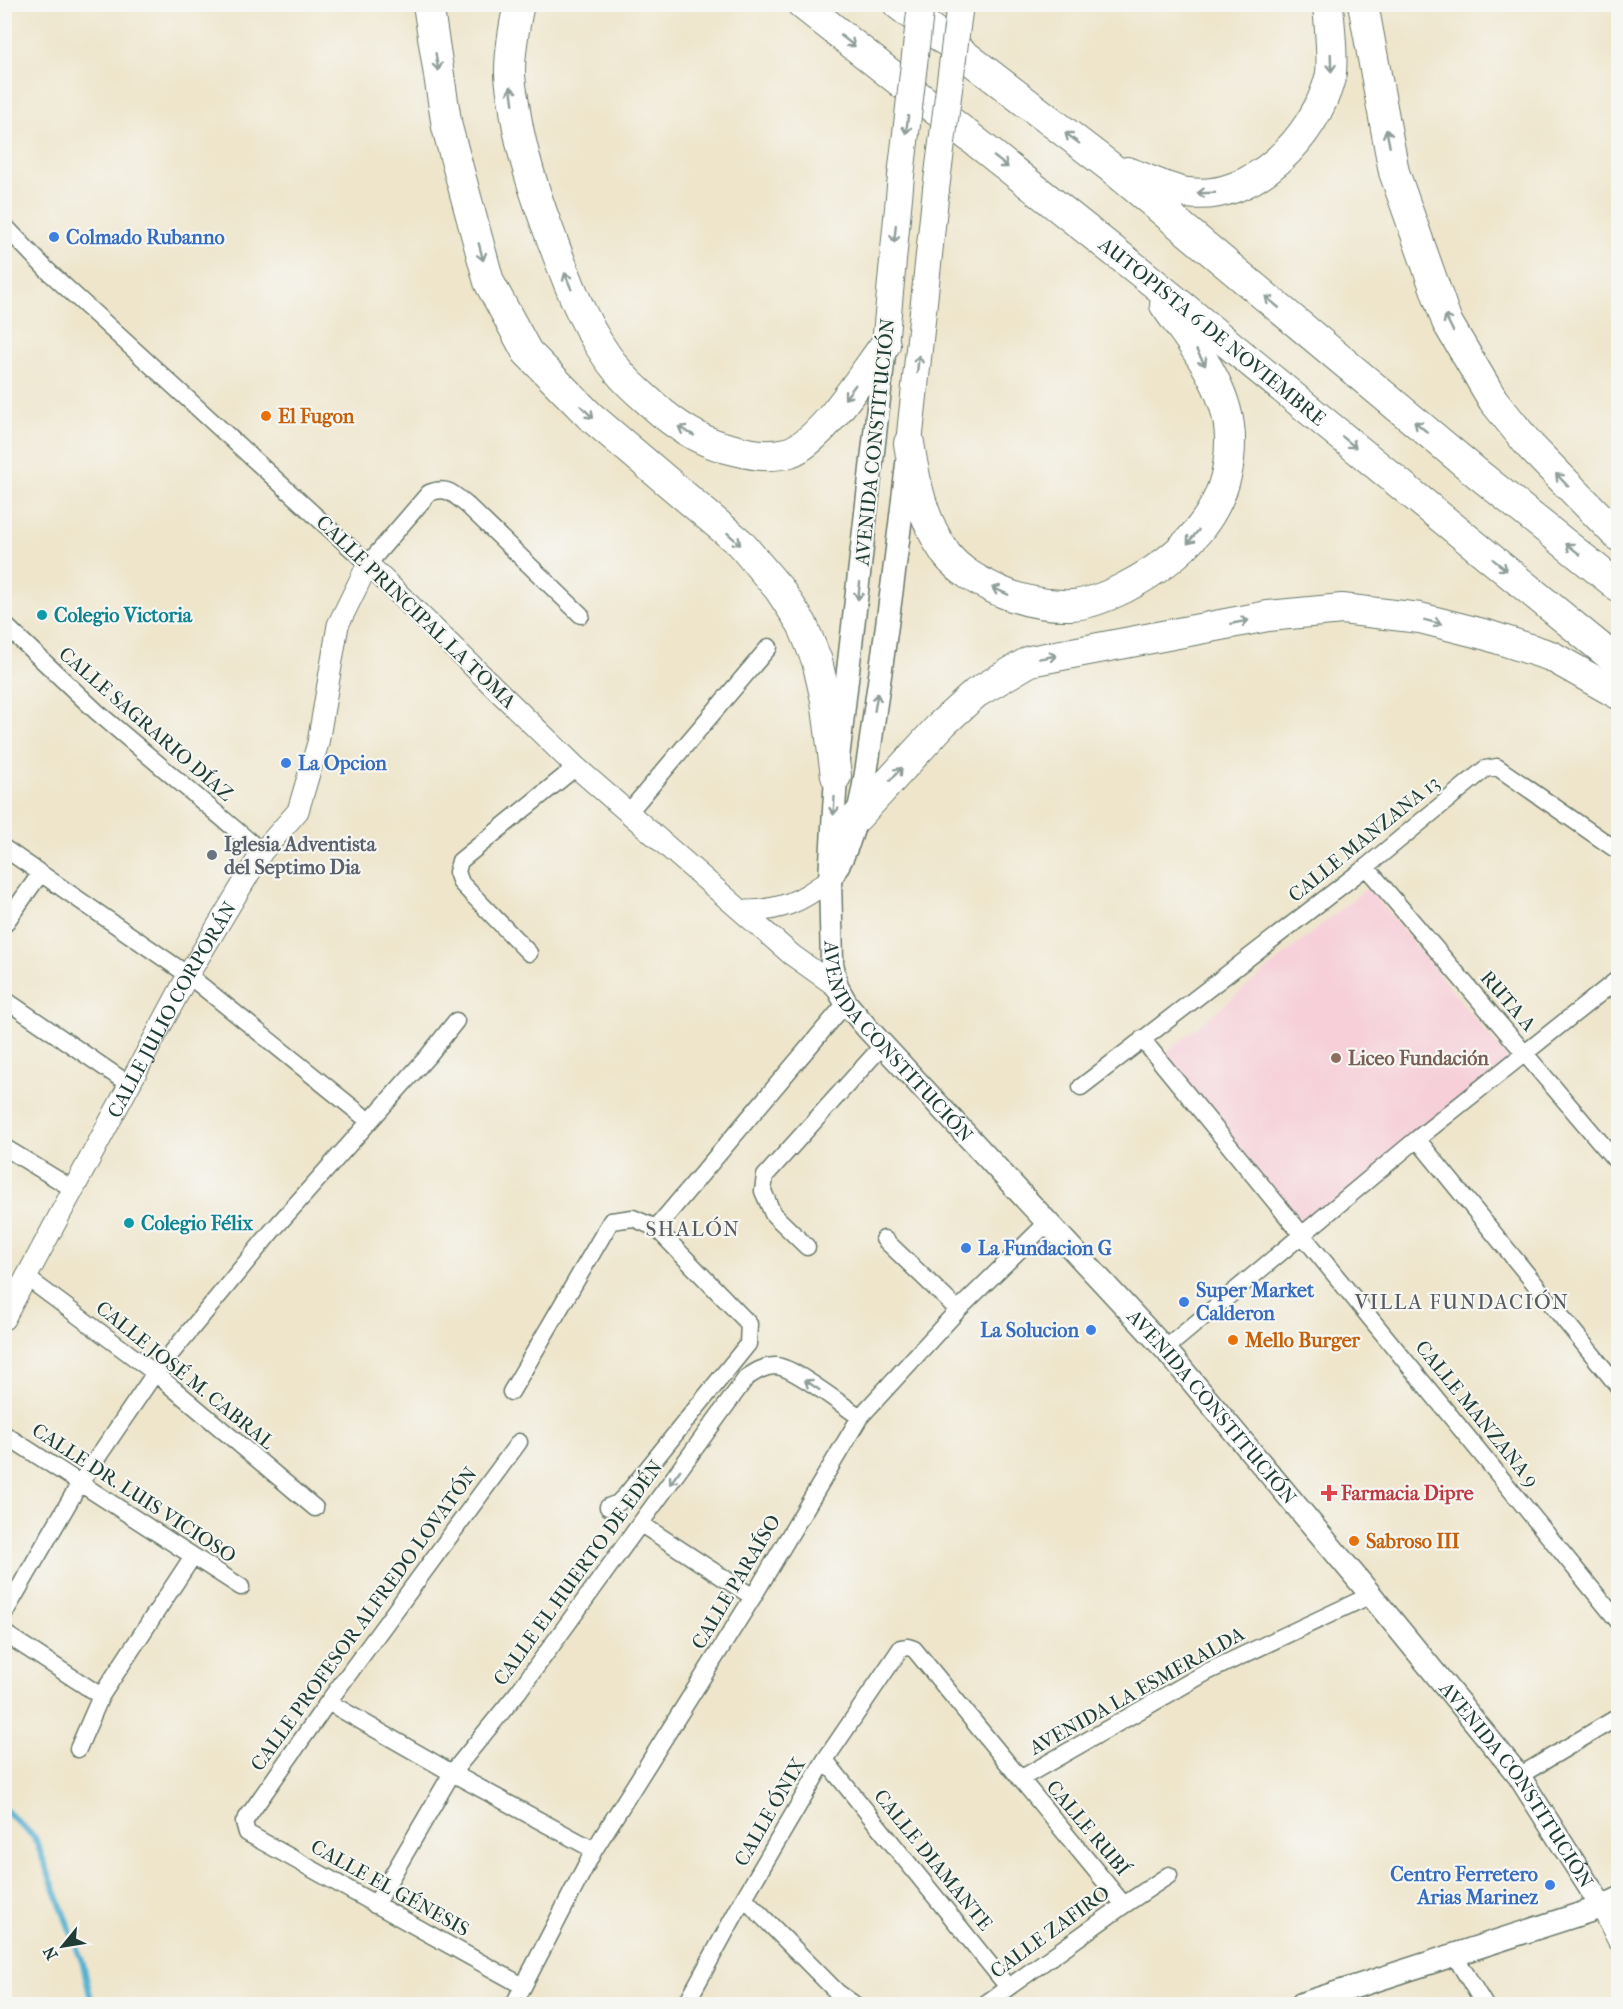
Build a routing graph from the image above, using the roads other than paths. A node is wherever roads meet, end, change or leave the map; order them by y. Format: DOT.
graph roads {
  1 [pos="428,4"];
  2 [pos="519,4"];
  3 [pos="802,4"];
  4 [pos="898,4"];
  5 [pos="921,4"];
  6 [pos="960,4"];
  7 [pos="1328,4"];
  8 [pos="1363,4"];
  9 [pos="1109,166"];
  10 [pos="4,225"];
  11 [pos="1144,275"];
  12 [pos="885,345"];
  13 [pos="909,443"];
  14 [pos="1618,536"];
  15 [pos="368,564"];
  16 [pos="1618,586"];
  17 [pos="581,615"];
  18 [pos="4,624"];
  19 [pos="769,647"];
  20 [pos="1618,662"];
  21 [pos="1618,694"];
  22 [pos="576,767"];
  23 [pos="836,776"];
  24 [pos="628,813"];
  25 [pos="857,818"];
  26 [pos="4,848"];
  27 [pos="1618,851"];
  28 [pos="262,852"];
  29 [pos="1365,867"];
  30 [pos="40,874"];
  31 [pos="830,879"];
  32 [pos="743,911"];
  33 [pos="4,925"];
  34 [pos="530,953"];
  35 [pos="188,975"];
  36 [pos="1618,979"];
  37 [pos="842,995"];
  38 [pos="4,999"];
  39 [pos="456,1021"];
  40 [pos="1142,1039"];
  41 [pos="883,1045"];
  42 [pos="1525,1053"];
  43 [pos="130,1086"];
  44 [pos="1081,1087"];
  45 [pos="369,1121"];
  46 [pos="1417,1139"];
  47 [pos="4,1147"];
  48 [pos="1618,1163"];
  49 [pos="73,1189"];
  50 [pos="1048,1222"];
  51 [pos="656,1228"];
  52 [pos="1303,1234"];
  53 [pos="884,1239"];
  54 [pos="807,1247"];
  55 [pos="26,1277"];
  56 [pos="958,1310"];
  57 [pos="4,1319"];
  58 [pos="1165,1349"];
  59 [pos="155,1373"];
  60 [pos="1618,1386"];
  61 [pos="511,1392"];
  62 [pos="860,1417"];
  63 [pos="4,1434"];
  64 [pos="519,1442"];
  65 [pos="80,1483"];
  66 [pos="608,1507"];
  67 [pos="315,1508"];
  68 [pos="641,1524"];
  69 [pos="194,1556"];
  70 [pos="241,1587"];
  71 [pos="1371,1595"];
  72 [pos="753,1597"];
  73 [pos="4,1614"];
  74 [pos="1618,1621"];
  75 [pos="4,1633"];
  76 [pos="901,1648"];
  77 [pos="101,1696"];
  78 [pos="328,1702"];
  79 [pos="1618,1716"];
  80 [pos="78,1749"];
  81 [pos="825,1760"];
  82 [pos="452,1773"];
  83 [pos="1519,1776"];
  84 [pos="1020,1779"];
  85 [pos="244,1822"];
  86 [pos="594,1850"];
  87 [pos="1169,1875"];
  88 [pos="744,1898"];
  89 [pos="1610,1903"];
  90 [pos="375,1905"];
  91 [pos="1124,1905"];
  92 [pos="1618,1940"];
  93 [pos="1455,1956"];
  94 [pos="523,1986"];
  95 [pos="1008,1987"];
  96 [pos="1334,2000"];
  97 [pos="514,2004"];
  98 [pos="686,2004"];
  99 [pos="854,2004"];
  100 [pos="985,2004"];
  101 [pos="1302,2004"];
  102 [pos="1484,2004"];
  1 -- 23 [label="highway, one-way"];
  12 -- 2 [label="highway, one-way"];
  3 -- 11 [label="highway, AUTOPISTA 6 DE NOVIEMBRE, one-way"];
  9 -- 4 [label="highway, one-way"];
  5 -- 12 [label="main road, AVENIDA CONSTITUCIÓN, one-way, bridge"];
  13 -- 6 [label="main road, AVENIDA CONSTITUCIÓN, one-way, bridge"];
  7 -- 9 [label="highway, one-way"];
  14 -- 8 [label="highway, one-way"];
  16 -- 9 [label="highway, one-way"];
  10 -- 15 [label="street, CALLE PRINCIPAL LA TOMA"];
  11 -- 13 [label="highway, one-way"];
  11 -- 20 [label="highway, AUTOPISTA 6 DE NOVIEMBRE, one-way"];
  12 -- 23 [label="main road, AVENIDA CONSTITUCIÓN, one-way"];
  25 -- 13 [label="main road, AVENIDA CONSTITUCIÓN, one-way"];
  15 -- 17 [label="street"];
  15 -- 22 [label="street, CALLE PRINCIPAL LA TOMA"];
  15 -- 28 [label="street, CALLE JULIO CORPORÁN"];
  18 -- 28 [label="street, CALLE SAGRARIO DÍAZ"];
  19 -- 24 [label="street"];
  25 -- 21 [label="highway, one-way"];
  22 -- 24 [label="street, CALLE PRINCIPAL LA TOMA"];
  22 -- 34 [label="street"];
  23 -- 31 [label="main road, AVENIDA CONSTITUCIÓN, one-way"];
  24 -- 32 [label="street, CALLE PRINCIPAL LA TOMA"];
  25 -- 31 [label="main road, AVENIDA CONSTITUCIÓN"];
  26 -- 30 [label="street"];
  27 -- 29 [label="street, CALLE MANZANA 13"];
  28 -- 35 [label="street, CALLE JULIO CORPORÁN"];
  29 -- 40 [label="street, CALLE MANZANA 13"];
  29 -- 42 [label="street, RUTA A"];
  30 -- 33 [label="street"];
  30 -- 35 [label="street"];
  31 -- 32 [label="street"];
  31 -- 37 [label="main road, AVENIDA CONSTITUCIÓN"];
  32 -- 37 [label="street, CALLE PRINCIPAL LA TOMA"];
  35 -- 43 [label="street, CALLE JULIO CORPORÁN"];
  35 -- 45 [label="street"];
  36 -- 42 [label="street"];
  37 -- 41 [label="main road, AVENIDA CONSTITUCIÓN"];
  37 -- 51 [label="street"];
  38 -- 43 [label="street"];
  39 -- 45 [label="street"];
  40 -- 44 [label="street, CALLE MANZANA 13"];
  40 -- 52 [label="street, CALLE MANZANA 9"];
  41 -- 50 [label="main road, AVENIDA CONSTITUCIÓN"];
  41 -- 54 [label="street"];
  42 -- 46 [label="street"];
  42 -- 48 [label="street, RUTA A"];
  43 -- 49 [label="street, CALLE JULIO CORPORÁN"];
  45 -- 59 [label="street"];
  46 -- 52 [label="street"];
  46 -- 60 [label="street"];
  47 -- 49 [label="street"];
  49 -- 55 [label="street, CALLE JULIO CORPORÁN"];
  50 -- 56 [label="street, CALLE PARAÍSO"];
  50 -- 58 [label="main road, AVENIDA CONSTITUCIÓN"];
  51 -- 61 [label="street"];
  51 -- 66 [label="street"];
  52 -- 58 [label="street"];
  52 -- 74 [label="street, CALLE MANZANA 9"];
  53 -- 56 [label="street"];
  55 -- 57 [label="street, CALLE JULIO CORPORÁN"];
  55 -- 59 [label="street, CALLE JOSÉ M. CABRAL"];
  56 -- 62 [label="street, CALLE PARAÍSO"];
  58 -- 71 [label="main road, AVENIDA CONSTITUCIÓN"];
  59 -- 65 [label="street"];
  59 -- 67 [label="street, CALLE JOSÉ M. CABRAL"];
  62 -- 68 [label="street, CALLE EL HUERTO DE EDÉN, one-way"];
  62 -- 72 [label="street, CALLE PARAÍSO"];
  63 -- 65 [label="street, CALLE DR. LUIS VICIOSO"];
  64 -- 78 [label="street, CALLE PROFESOR ALFREDO LOVATÓN"];
  65 -- 69 [label="street, CALLE DR. LUIS VICIOSO"];
  65 -- 73 [label="street"];
  68 -- 72 [label="street"];
  68 -- 82 [label="street, CALLE EL HUERTO DE EDÉN"];
  69 -- 70 [label="street, CALLE DR. LUIS VICIOSO"];
  69 -- 77 [label="street"];
  71 -- 83 [label="main road, AVENIDA CONSTITUCIÓN"];
  71 -- 84 [label="street, AVENIDA LA ESMERALDA"];
  72 -- 86 [label="street, CALLE PARAÍSO"];
  75 -- 77 [label="street"];
  76 -- 81 [label="street, CALLE ÓNIX"];
  76 -- 84 [label="street, CALLE RUBÍ"];
  77 -- 80 [label="street"];
  78 -- 82 [label="street"];
  78 -- 85 [label="street, CALLE PROFESOR ALFREDO LOVATÓN"];
  79 -- 83 [label="street"];
  81 -- 88 [label="street, CALLE ÓNIX"];
  81 -- 95 [label="street, CALLE DIAMANTE"];
  82 -- 86 [label="street"];
  82 -- 90 [label="street, CALLE EL HUERTO DE EDÉN"];
  83 -- 89 [label="main road, AVENIDA CONSTITUCIÓN"];
  84 -- 91 [label="street, CALLE RUBÍ"];
  85 -- 90 [label="street, CALLE EL GÉNESIS"];
  86 -- 94 [label="street, CALLE PARAÍSO"];
  87 -- 91 [label="street, CALLE ZAFIRO"];
  88 -- 98 [label="street, CALLE ÓNIX"];
  88 -- 99 [label="street"];
  89 -- 92 [label="street, AVENIDA CONSTITUCIÓN"];
  89 -- 93 [label="main road"];
  90 -- 94 [label="street, CALLE EL GÉNESIS"];
  91 -- 95 [label="street, CALLE ZAFIRO"];
  93 -- 96 [label="main road"];
  93 -- 102 [label="street"];
  94 -- 97 [label="street, CALLE PARAÍSO"];
  95 -- 100 [label="street, CALLE ZAFIRO"];
  96 -- 101 [label="main road"];
}
